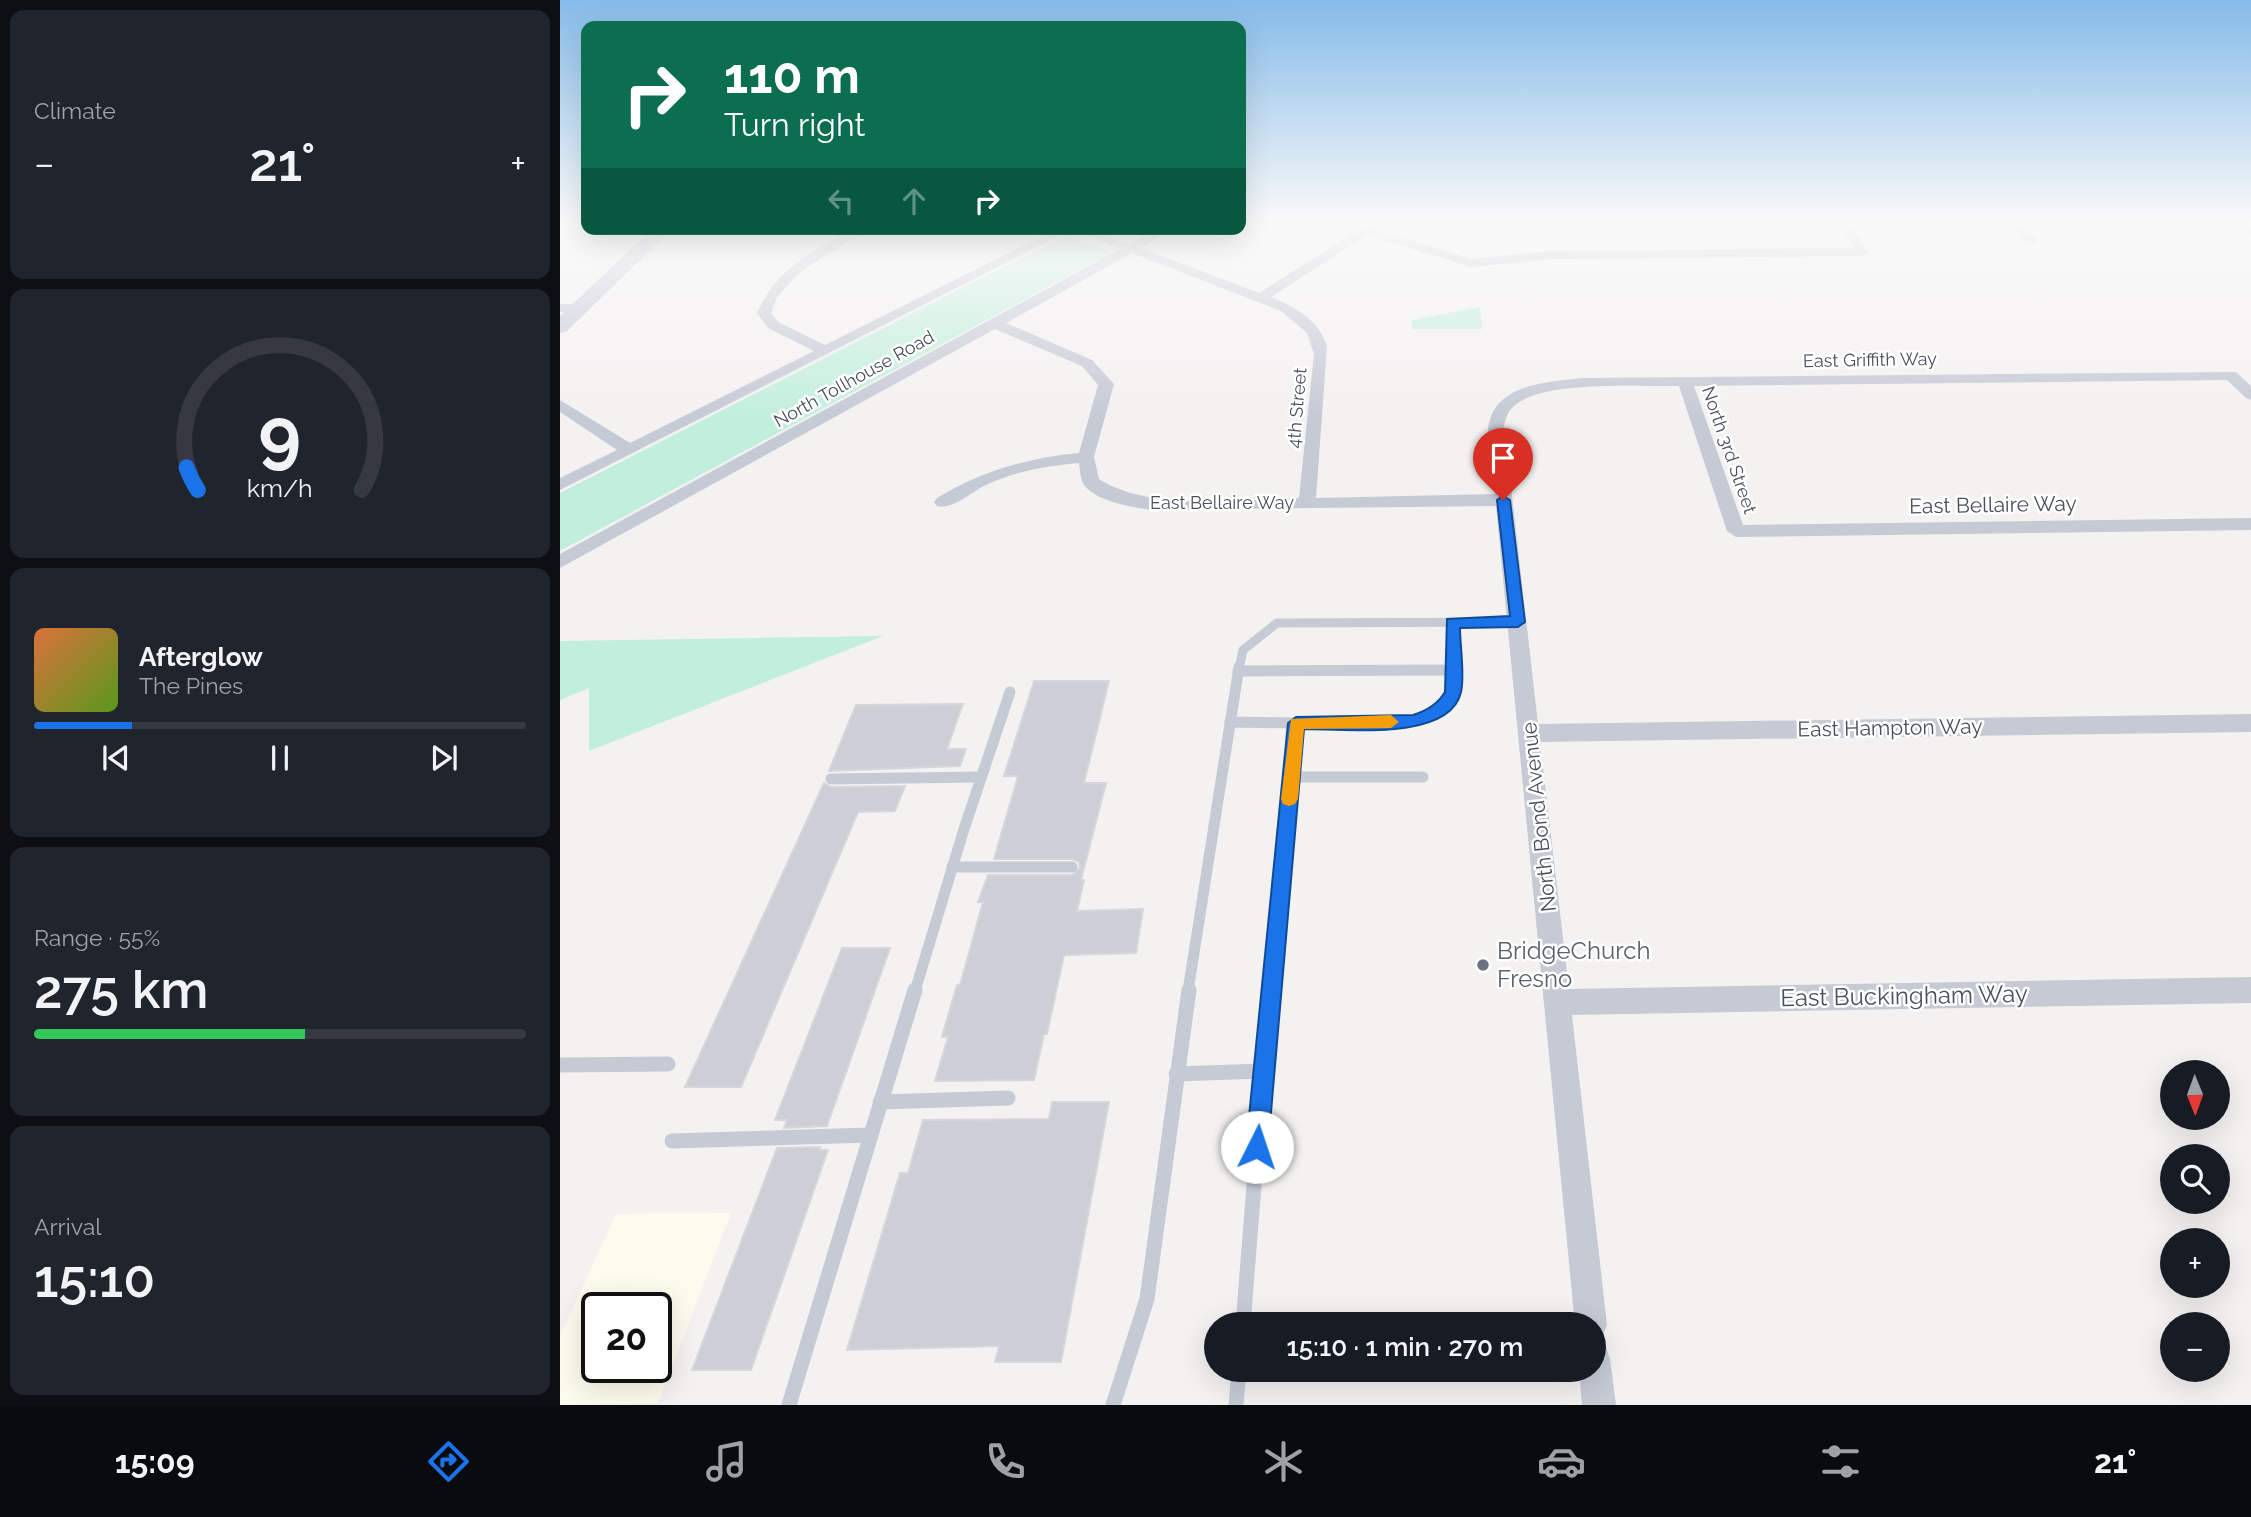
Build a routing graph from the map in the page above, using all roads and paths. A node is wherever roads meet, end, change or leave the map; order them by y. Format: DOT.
graph roads {
  1 [pos="603,287"];
  2 [pos="779,287"];
  3 [pos="953,287"];
  4 [pos="1063,287"];
  5 [pos="1228,287"];
  6 [pos="1279,287"];
  7 [pos="1260,299"];
  8 [pos="560,308"];
  9 [pos="580,308"];
  10 [pos="996,324"];
  11 [pos="560,327"];
  12 [pos="826,351"];
  13 [pos="1685,382"];
  14 [pos="2251,395"];
  15 [pos="1512,398"];
  16 [pos="560,405"];
  17 [pos="629,450"];
  18 [pos="1086,457"];
  19 [pos="560,485"];
  20 [pos="1503,500"];
  21 [pos="943,502"];
  22 [pos="1307,503"];
  23 [pos="2251,524"];
  24 [pos="1736,531"];
  25 [pos="560,562"];
  26 [pos="1518,622"];
  27 [pos="1452,623"];
  28 [pos="1453,670"];
  29 [pos="1238,671"];
  30 [pos="1010,692"];
  31 [pos="1230,722"];
  32 [pos="1296,723"];
  33 [pos="2251,723"];
  34 [pos="1530,733"];
  35 [pos="1291,776"];
  36 [pos="981,777"];
  37 [pos="1423,777"];
  38 [pos="831,779"];
  39 [pos="953,867"];
  40 [pos="1072,867"];
  41 [pos="2251,990"];
  42 [pos="1558,1002"];
  43 [pos="668,1064"];
  44 [pos="560,1065"];
  45 [pos="1263,1071"];
  46 [pos="1176,1074"];
  47 [pos="1008,1098"];
  48 [pos="880,1102"];
  49 [pos="870,1135"];
  50 [pos="672,1141"];
  51 [pos="1244,1312"];
  52 [pos="1590,1312"];
  53 [pos="1238,1382"];
  54 [pos="1596,1382"];
  55 [pos="789,1405"];
  56 [pos="1113,1405"];
  57 [pos="1237,1405"];
  58 [pos="1599,1405"];
  1 -- 9 [label="street"];
  2 -- 12 [label="street"];
  3 -- 12 [label="street, North Tollhouse Road"];
  4 -- 10 [label="street, North Tollhouse Road"];
  5 -- 7 [label="street"];
  6 -- 7 [label="street"];
  7 -- 22 [label="street, 4th Street"];
  8 -- 9 [label="street"];
  9 -- 11 [label="street"];
  10 -- 18 [label="street"];
  10 -- 25 [label="street, North Tollhouse Road"];
  12 -- 17 [label="street, North Tollhouse Road"];
  13 -- 14 [label="street, East Griffith Way"];
  13 -- 15 [label="street, East Griffith Way"];
  13 -- 24 [label="street, North 3rd Street"];
  15 -- 20 [label="street, North Bond Avenue"];
  16 -- 17 [label="street"];
  17 -- 19 [label="street, North Tollhouse Road"];
  18 -- 21 [label="street"];
  18 -- 22 [label="street, East Bellaire Way"];
  20 -- 22 [label="street, East Bellaire Way"];
  20 -- 26 [label="street, North Bond Avenue"];
  23 -- 24 [label="street, East Bellaire Way"];
  26 -- 27 [label="lane"];
  26 -- 34 [label="street, North Bond Avenue"];
  27 -- 28 [label="lane"];
  27 -- 29 [label="lane"];
  28 -- 29 [label="lane"];
  28 -- 32 [label="lane"];
  29 -- 31 [label="lane"];
  30 -- 36 [label="lane"];
  31 -- 32 [label="lane"];
  31 -- 46 [label="lane"];
  32 -- 35 [label="lane"];
  33 -- 34 [label="street, East Hampton Way"];
  34 -- 42 [label="street, North Bond Avenue"];
  35 -- 37 [label="lane"];
  35 -- 45 [label="lane"];
  36 -- 38 [label="lane"];
  36 -- 39 [label="lane"];
  39 -- 40 [label="lane"];
  39 -- 48 [label="lane"];
  41 -- 42 [label="street, East Buckingham Way"];
  42 -- 52 [label="street, North Bond Avenue"];
  43 -- 44 [label="lane"];
  45 -- 46 [label="lane"];
  45 -- 51 [label="lane"];
  46 -- 56 [label="lane"];
  47 -- 48 [label="lane"];
  48 -- 49 [label="lane"];
  49 -- 50 [label="lane"];
  49 -- 55 [label="lane"];
  53 -- 57 [label="lane"];
  54 -- 58 [label="street"];
}
